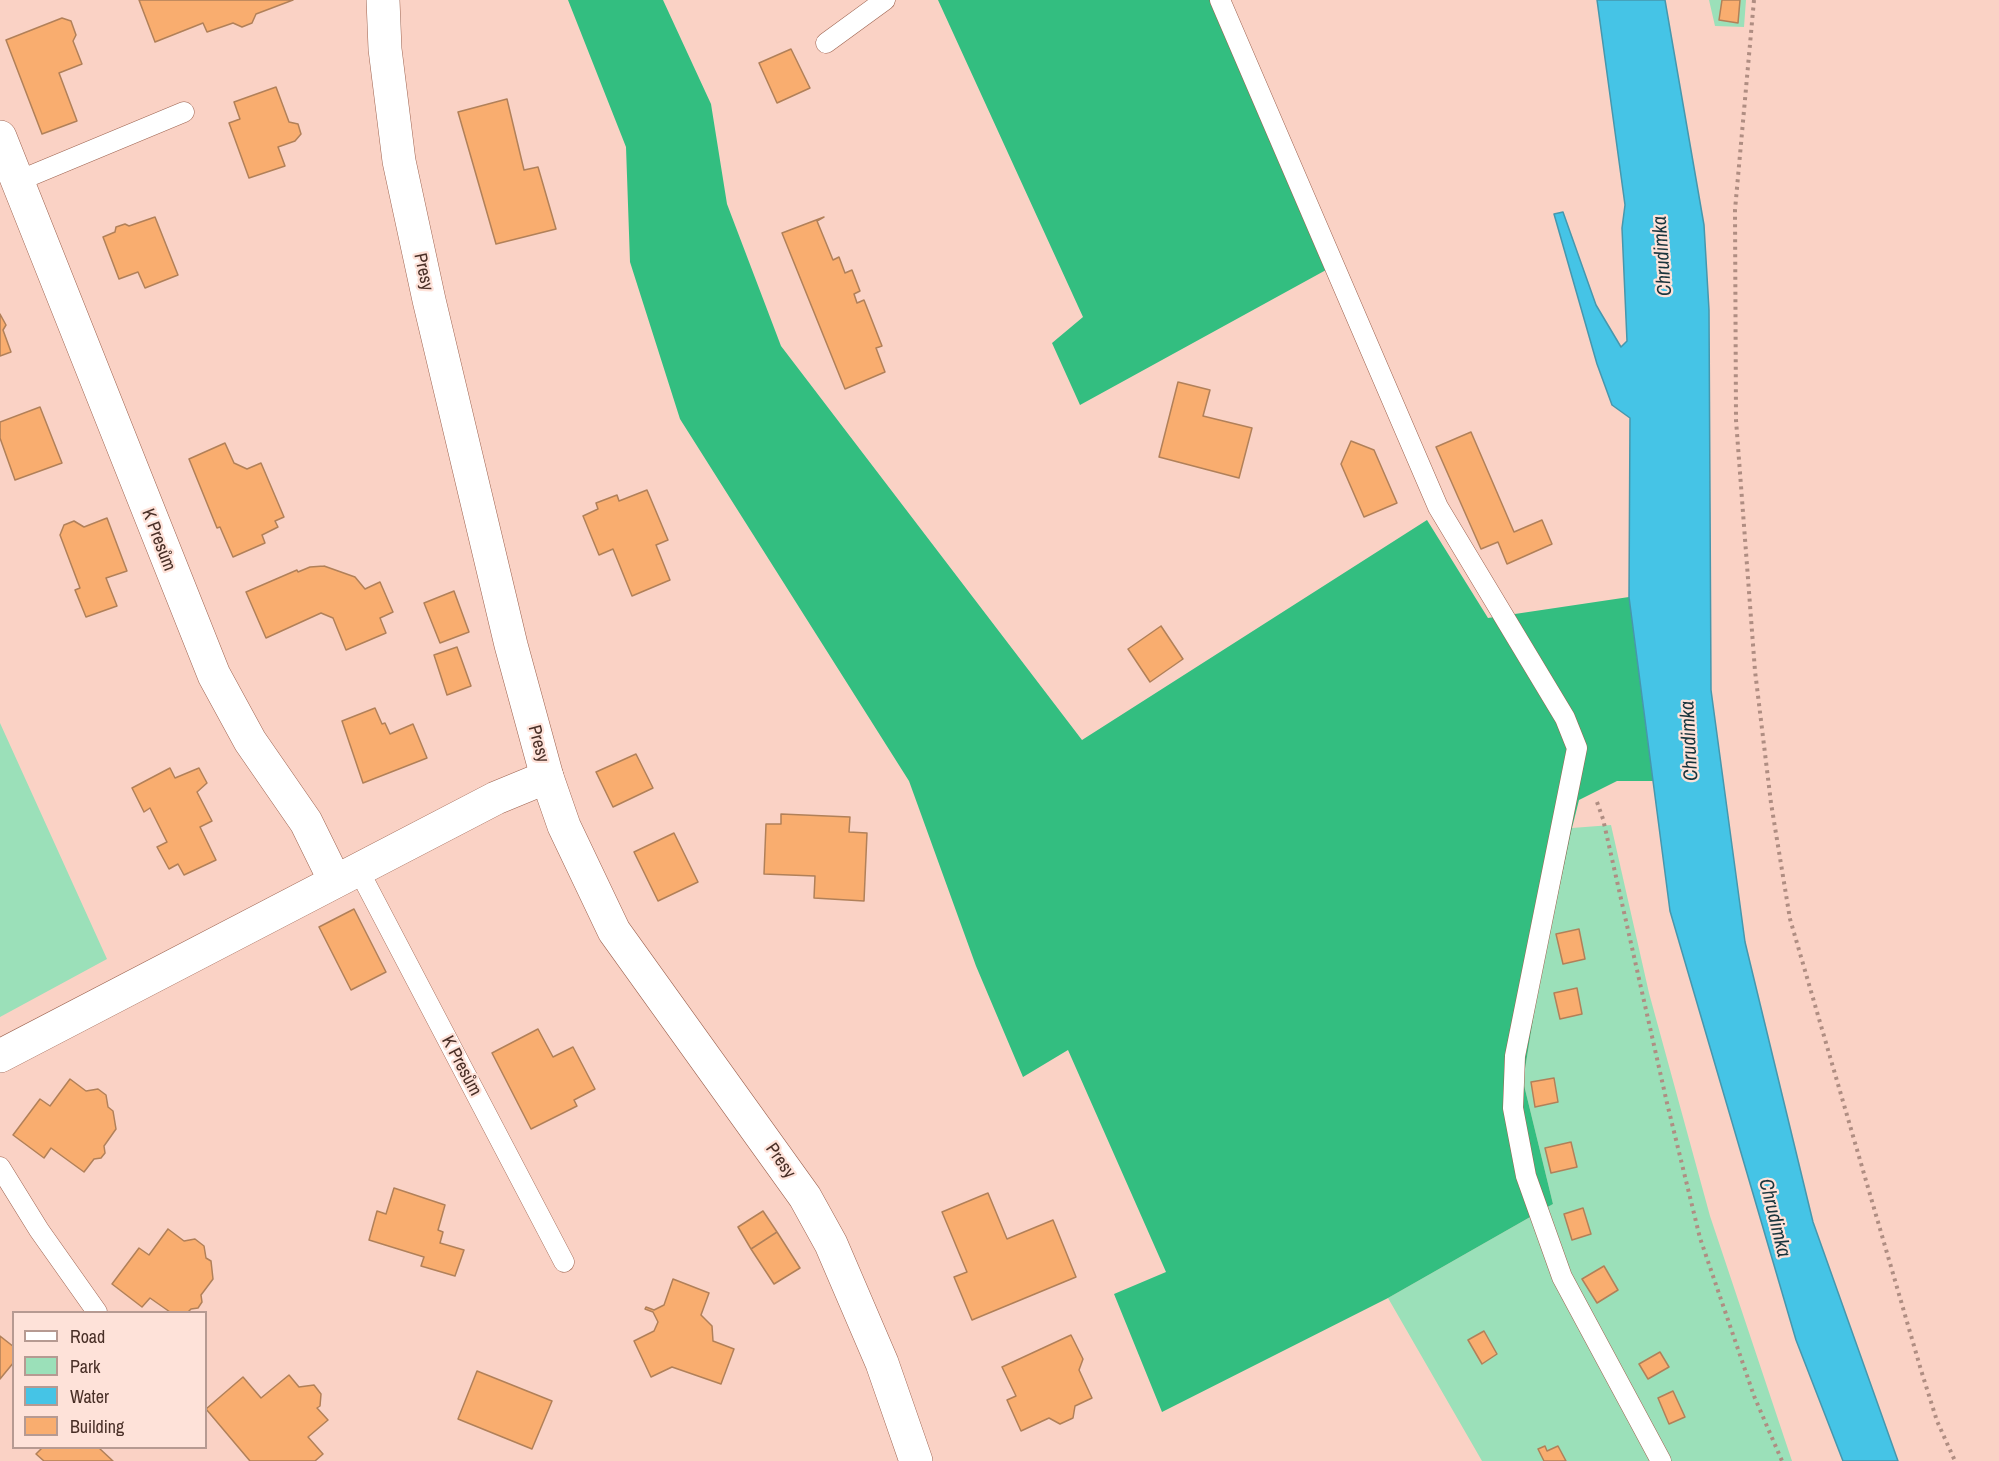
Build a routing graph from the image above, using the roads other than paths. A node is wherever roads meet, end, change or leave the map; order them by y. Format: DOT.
graph roads {
  1 [pos="383,0"];
  2 [pos="885,0"];
  3 [pos="1220,0"];
  4 [pos="826,43"];
  5 [pos="184,112"];
  6 [pos="0,137"];
  7 [pos="18,181"];
  8 [pos="547,777"];
  9 [pos="346,875"];
  10 [pos="0,1056"];
  11 [pos="0,1167"];
  12 [pos="564,1263"];
  13 [pos="96,1311"];
  14 [pos="916,1461"];
  15 [pos="1661,1461"];
  1 -- 8 [label="street, Presy"];
  2 -- 4 [label="lane"];
  3 -- 15 [label="lane"];
  5 -- 7 [label="lane"];
  6 -- 7 [label="street, K Presům"];
  7 -- 9 [label="street, K Presům"];
  8 -- 9 [label="street"];
  8 -- 14 [label="street, Presy"];
  9 -- 10 [label="street"];
  9 -- 12 [label="lane, K Presům"];
  11 -- 13 [label="lane"];
}
